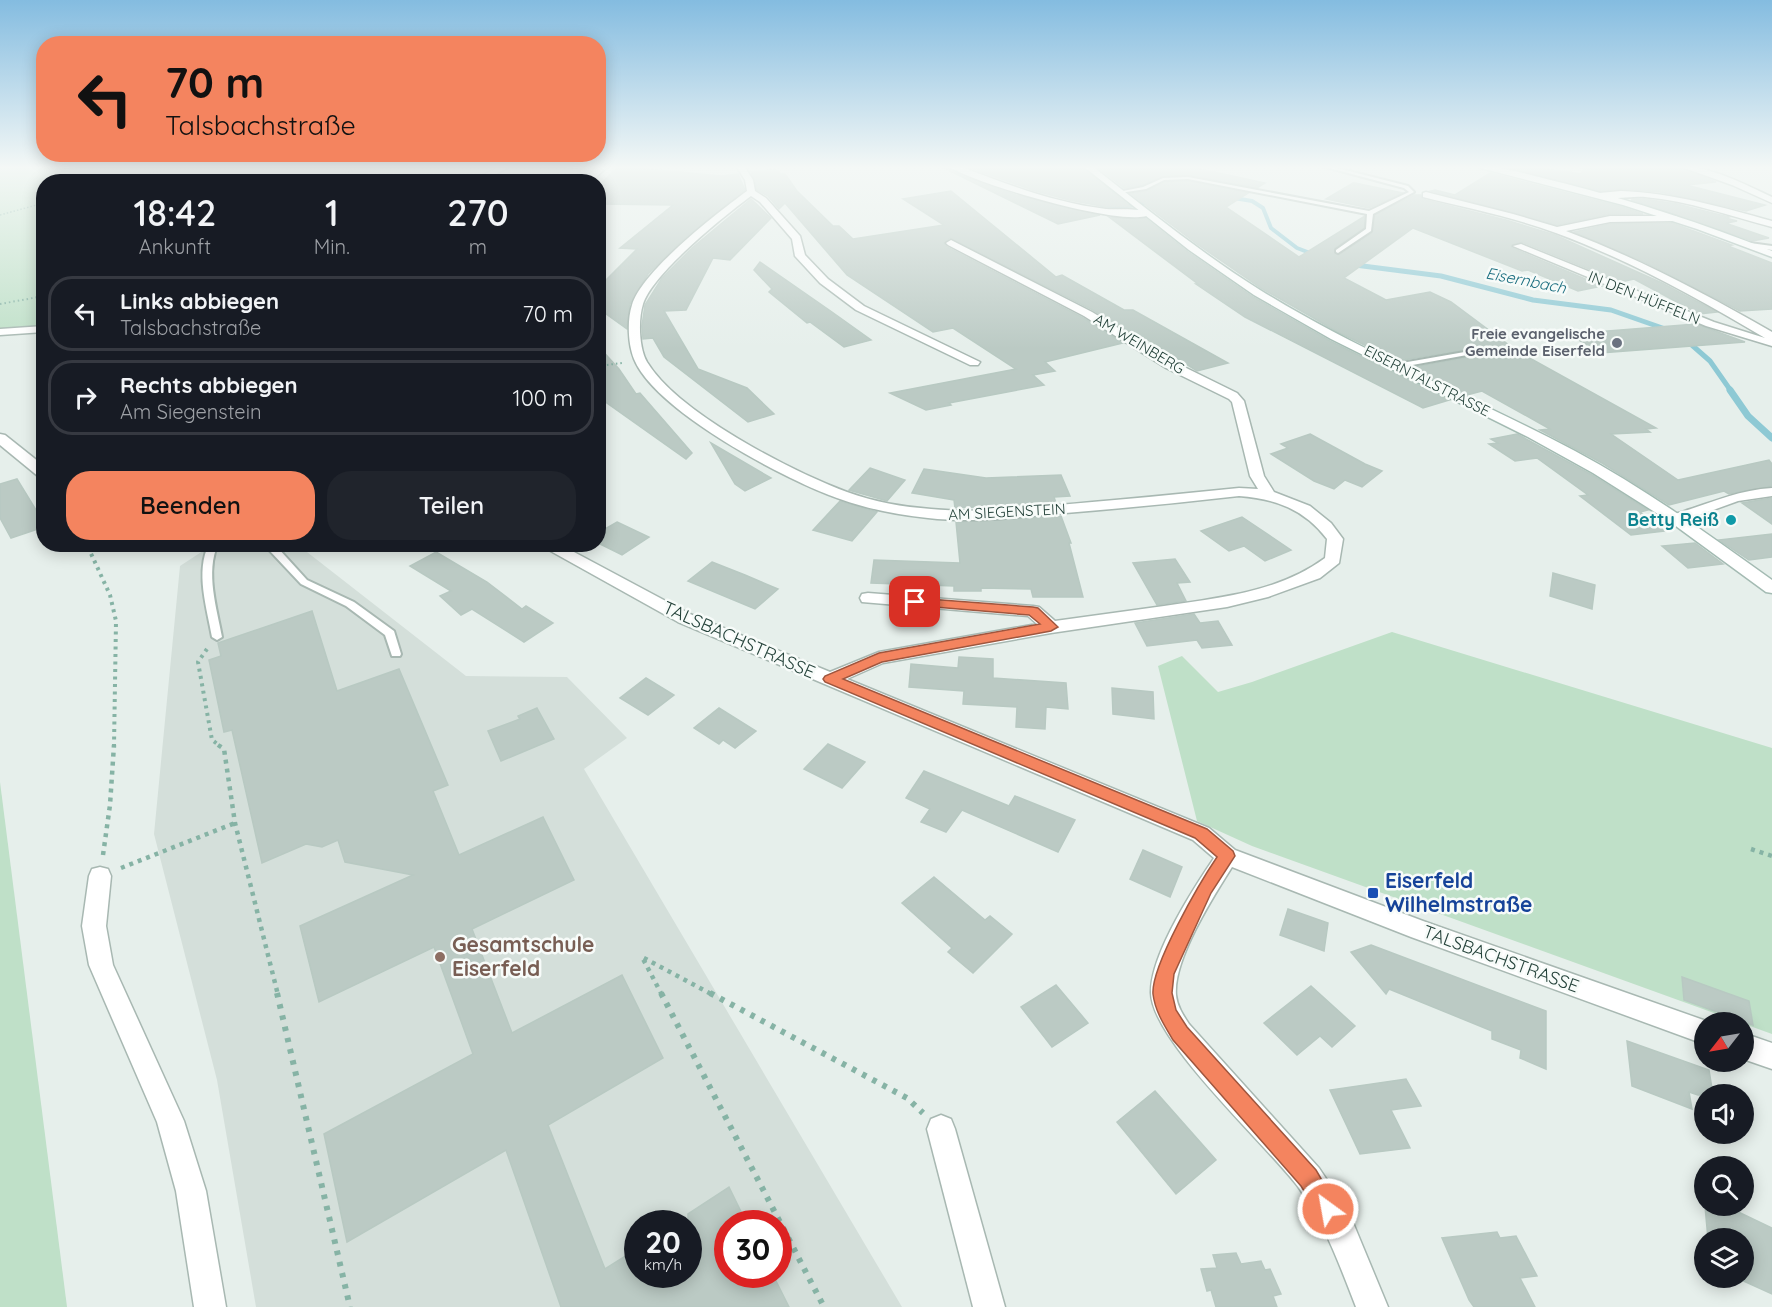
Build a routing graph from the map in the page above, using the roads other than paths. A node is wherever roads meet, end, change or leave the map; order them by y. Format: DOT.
graph roads {
  1 [pos="711,227"];
  2 [pos="787,227"];
  3 [pos="1166,227"];
  4 [pos="1369,227"];
  5 [pos="1545,227"];
  6 [pos="1571,227"];
  7 [pos="1699,227"];
  8 [pos="1556,230"];
  9 [pos="951,243"];
  10 [pos="1750,245"];
  11 [pos="1518,246"];
  12 [pos="1772,248"];
  13 [pos="1338,251"];
  14 [pos="1772,254"];
  15 [pos="36,329"];
  16 [pos="0,332"];
  17 [pos="1772,337"];
  18 [pos="1772,343"];
  19 [pos="1476,352"];
  20 [pos="974,362"];
  21 [pos="1396,366"];
  22 [pos="0,438"];
  23 [pos="36,467"];
  24 [pos="1772,492"];
  25 [pos="1268,494"];
  26 [pos="1676,518"];
  27 [pos="208,552"];
  28 [pos="276,552"];
  29 [pos="561,552"];
  30 [pos="1772,588"];
  31 [pos="868,598"];
  32 [pos="1051,627"];
  33 [pos="217,637"];
  34 [pos="396,654"];
  35 [pos="830,679"];
  36 [pos="1227,856"];
  37 [pos="100,876"];
  38 [pos="1694,1028"];
  39 [pos="1754,1050"];
  40 [pos="1772,1056"];
  41 [pos="941,1130"];
  42 [pos="210,1307"];
  43 [pos="989,1307"];
  44 [pos="1372,1307"];
  1 -- 25 [label="street, AM SIEGENSTEIN"];
  2 -- 20 [label="street"];
  3 -- 21 [label="street, EISERNTALSTRASSE"];
  4 -- 13 [label="lane"];
  5 -- 8 [label="street"];
  6 -- 8 [label="street"];
  7 -- 10 [label="street"];
  8 -- 17 [label="street"];
  9 -- 25 [label="street, AM WEINBERG"];
  10 -- 12 [label="lane"];
  10 -- 14 [label="street"];
  11 -- 18 [label="street, IN DEN HÜFFELN"];
  15 -- 16 [label="street"];
  19 -- 21 [label="lane"];
  21 -- 26 [label="street, EISERNTALSTRASSE"];
  22 -- 23 [label="street"];
  24 -- 26 [label="street"];
  25 -- 32 [label="street, AM SIEGENSTEIN"];
  26 -- 30 [label="street, EISERNTALSTRASSE"];
  27 -- 33 [label="lane"];
  28 -- 34 [label="lane"];
  29 -- 35 [label="street, TALSBACHSTRASSE"];
  31 -- 32 [label="street"];
  32 -- 35 [label="street, AM SIEGENSTEIN"];
  35 -- 36 [label="street, TALSBACHSTRASSE"];
  36 -- 38 [label="street, TALSBACHSTRASSE"];
  36 -- 44 [label="street"];
  37 -- 42 [label="street"];
  39 -- 40 [label="street"];
  41 -- 43 [label="street"];
}
